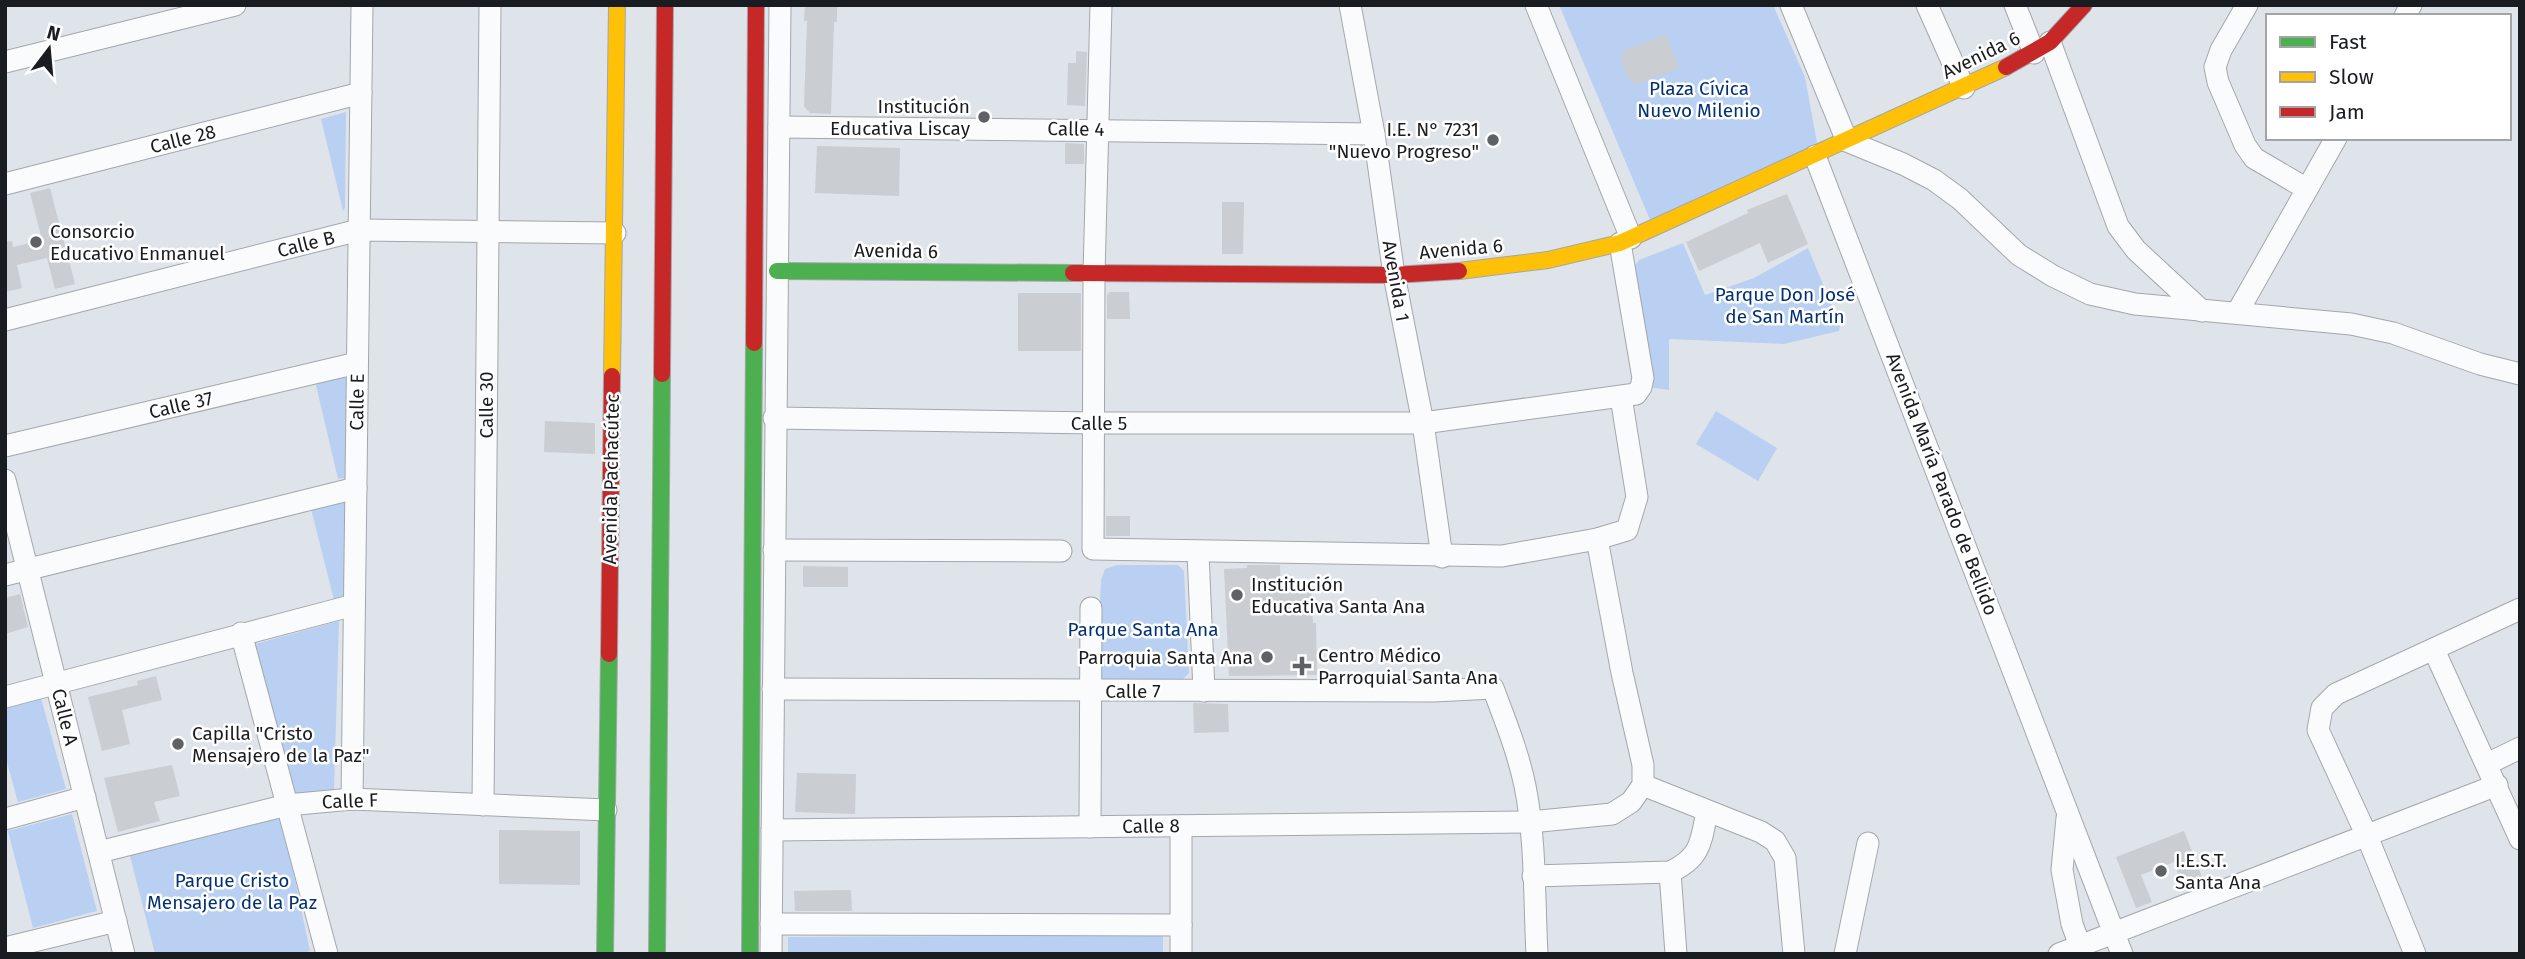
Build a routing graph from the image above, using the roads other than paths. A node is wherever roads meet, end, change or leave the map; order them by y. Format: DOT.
graph roads {
  1 [pos="235,5"];
  2 [pos="362,5"];
  3 [pos="490,5"];
  4 [pos="617,5"];
  5 [pos="665,5"];
  6 [pos="756,5"];
  7 [pos="780,5"];
  8 [pos="1101,5"];
  9 [pos="1350,5"];
  10 [pos="1536,5"];
  11 [pos="1791,5"];
  12 [pos="1927,5"];
  13 [pos="2015,5"];
  14 [pos="2084,5"];
  15 [pos="2247,5"];
  16 [pos="2042,48"];
  17 [pos="5,62"];
  18 [pos="1964,88"];
  19 [pos="361,93"];
  20 [pos="779,127"];
  21 [pos="1098,129"];
  22 [pos="1374,134"];
  23 [pos="2335,140"];
  24 [pos="1847,141"];
  25 [pos="1815,156"];
  26 [pos="5,184"];
  27 [pos="2307,189"];
  28 [pos="359,230"];
  29 [pos="487,232"];
  30 [pos="615,233"];
  31 [pos="1626,241"];
  32 [pos="777,271"];
  33 [pos="1094,275"];
  34 [pos="1394,275"];
  35 [pos="2202,311"];
  36 [pos="2237,313"];
  37 [pos="5,320"];
  38 [pos="357,363"];
  39 [pos="2520,374"];
  40 [pos="1621,397"];
  41 [pos="774,418"];
  42 [pos="1094,423"];
  43 [pos="1423,423"];
  44 [pos="5,446"];
  45 [pos="5,480"];
  46 [pos="356,488"];
  47 [pos="1597,539"];
  48 [pos="774,550"];
  49 [pos="1061,551"];
  50 [pos="1198,553"];
  51 [pos="1442,556"];
  52 [pos="28,570"];
  53 [pos="5,575"];
  54 [pos="354,605"];
  55 [pos="1091,608"];
  56 [pos="2520,609"];
  57 [pos="241,633"];
  58 [pos="2434,650"];
  59 [pos="56,683"];
  60 [pos="773,689"];
  61 [pos="1091,690"];
  62 [pos="1204,691"];
  63 [pos="5,697"];
  64 [pos="2520,748"];
  65 [pos="2487,764"];
  66 [pos="1643,785"];
  67 [pos="2497,785"];
  68 [pos="85,797"];
  69 [pos="352,799"];
  70 [pos="287,805"];
  71 [pos="483,805"];
  72 [pos="606,810"];
  73 [pos="1707,811"];
  74 [pos="2068,812"];
  75 [pos="5,819"];
  76 [pos="1530,822"];
  77 [pos="1181,826"];
  78 [pos="1090,827"];
  79 [pos="772,830"];
  80 [pos="2367,835"];
  81 [pos="2520,839"];
  82 [pos="1868,843"];
  83 [pos="99,852"];
  84 [pos="1670,872"];
  85 [pos="1533,876"];
  86 [pos="116,921"];
  87 [pos="771,924"];
  88 [pos="1181,925"];
  89 [pos="2114,932"];
  90 [pos="5,948"];
  91 [pos="2081,950"];
  92 [pos="124,954"];
  93 [pos="327,954"];
  94 [pos="606,954"];
  95 [pos="657,954"];
  96 [pos="750,954"];
  97 [pos="771,954"];
  98 [pos="1181,954"];
  99 [pos="1537,954"];
  100 [pos="1676,954"];
  101 [pos="1794,954"];
  102 [pos="1845,954"];
  103 [pos="2059,954"];
  104 [pos="2122,954"];
  105 [pos="2415,954"];
  1 -- 17 [label="street"];
  2 -- 19 [label="street, Calle E"];
  3 -- 29 [label="street, Calle 30"];
  4 -- 30 [label="street, Avenida Pachacútec"];
  5 -- 95 [label="street"];
  6 -- 96 [label="street"];
  7 -- 20 [label="street"];
  8 -- 21 [label="street"];
  9 -- 22 [label="street, Avenida 1"];
  10 -- 31 [label="street"];
  11 -- 24 [label="street"];
  12 -- 18 [label="street"];
  13 -- 16 [label="street"];
  14 -- 16 [label="street, Avenida 6"];
  15 -- 27 [label="street"];
  16 -- 18 [label="street, Avenida 6"];
  16 -- 35 [label="street"];
  18 -- 24 [label="street, Avenida 6"];
  19 -- 26 [label="street, Calle 28"];
  19 -- 28 [label="street, Calle E"];
  20 -- 21 [label="street, Calle 4"];
  20 -- 32 [label="street"];
  21 -- 22 [label="street, Calle 4"];
  21 -- 33 [label="street"];
  22 -- 34 [label="street, Avenida 1"];
  23 -- 27 [label="street"];
  24 -- 25 [label="street, Avenida 6"];
  24 -- 35 [label="street"];
  25 -- 31 [label="street, Avenida 6"];
  25 -- 74 [label="street, Avenida María Parado de Bellido"];
  27 -- 36 [label="street"];
  28 -- 29 [label="street, Calle B"];
  28 -- 37 [label="street, Calle B"];
  28 -- 38 [label="street, Calle E"];
  29 -- 30 [label="street, Calle B"];
  29 -- 71 [label="street, Calle 30"];
  30 -- 72 [label="street, Avenida Pachacútec"];
  31 -- 34 [label="street, Avenida 6"];
  31 -- 40 [label="street"];
  32 -- 33 [label="street, Avenida 6"];
  32 -- 41 [label="street"];
  33 -- 34 [label="street, Avenida 6"];
  33 -- 42 [label="street"];
  34 -- 43 [label="street, Avenida 1"];
  35 -- 36 [label="street"];
  36 -- 39 [label="street"];
  38 -- 44 [label="street, Calle 37"];
  38 -- 46 [label="street, Calle E"];
  40 -- 43 [label="street, Calle 5"];
  40 -- 47 [label="street"];
  41 -- 42 [label="street, Calle 5"];
  41 -- 48 [label="street"];
  42 -- 43 [label="street, Calle 5"];
  42 -- 50 [label="street"];
  43 -- 51 [label="street, Avenida 1"];
  45 -- 52 [label="street, Calle A"];
  46 -- 52 [label="street"];
  46 -- 54 [label="street, Calle E"];
  47 -- 51 [label="street"];
  47 -- 66 [label="street"];
  48 -- 49 [label="street"];
  48 -- 60 [label="street"];
  50 -- 51 [label="street"];
  50 -- 62 [label="street"];
  52 -- 53 [label="street"];
  52 -- 59 [label="street, Calle A"];
  54 -- 57 [label="street"];
  54 -- 69 [label="street, Calle E"];
  55 -- 61 [label="street"];
  56 -- 58 [label="street"];
  57 -- 59 [label="street"];
  57 -- 70 [label="street"];
  58 -- 65 [label="street"];
  58 -- 80 [label="street"];
  59 -- 63 [label="street"];
  59 -- 68 [label="street, Calle A"];
  60 -- 61 [label="street, Calle 7"];
  60 -- 79 [label="street"];
  61 -- 62 [label="street, Calle 7"];
  61 -- 78 [label="street"];
  62 -- 76 [label="street, Calle 7"];
  64 -- 65 [label="street"];
  65 -- 67 [label="street"];
  66 -- 73 [label="street"];
  66 -- 76 [label="street, Calle 8"];
  67 -- 80 [label="street"];
  67 -- 81 [label="street"];
  68 -- 75 [label="street"];
  68 -- 83 [label="street, Calle A"];
  69 -- 70 [label="street, Calle F"];
  69 -- 71 [label="street, Calle F"];
  70 -- 83 [label="street, Calle F"];
  70 -- 93 [label="street"];
  71 -- 72 [label="street, Calle F"];
  72 -- 94 [label="street, Avenida Pachacútec"];
  73 -- 84 [label="street"];
  73 -- 101 [label="street"];
  74 -- 89 [label="street, Avenida María Parado de Bellido"];
  74 -- 91 [label="street, Avenida María Parado de Bellido"];
  76 -- 77 [label="street, Calle 8"];
  76 -- 85 [label="street"];
  77 -- 78 [label="street, Calle 8"];
  77 -- 88 [label="street"];
  78 -- 79 [label="street, Calle 8"];
  79 -- 87 [label="street"];
  80 -- 89 [label="street"];
  80 -- 105 [label="street"];
  82 -- 102 [label="street"];
  83 -- 86 [label="street, Calle A"];
  84 -- 85 [label="street"];
  84 -- 100 [label="street"];
  85 -- 99 [label="street"];
  86 -- 90 [label="street"];
  86 -- 92 [label="street, Calle A"];
  87 -- 88 [label="street"];
  87 -- 97 [label="street"];
  88 -- 98 [label="street"];
  89 -- 91 [label="street"];
  89 -- 104 [label="street, Avenida María Parado de Bellido"];
  91 -- 103 [label="street"];
}
